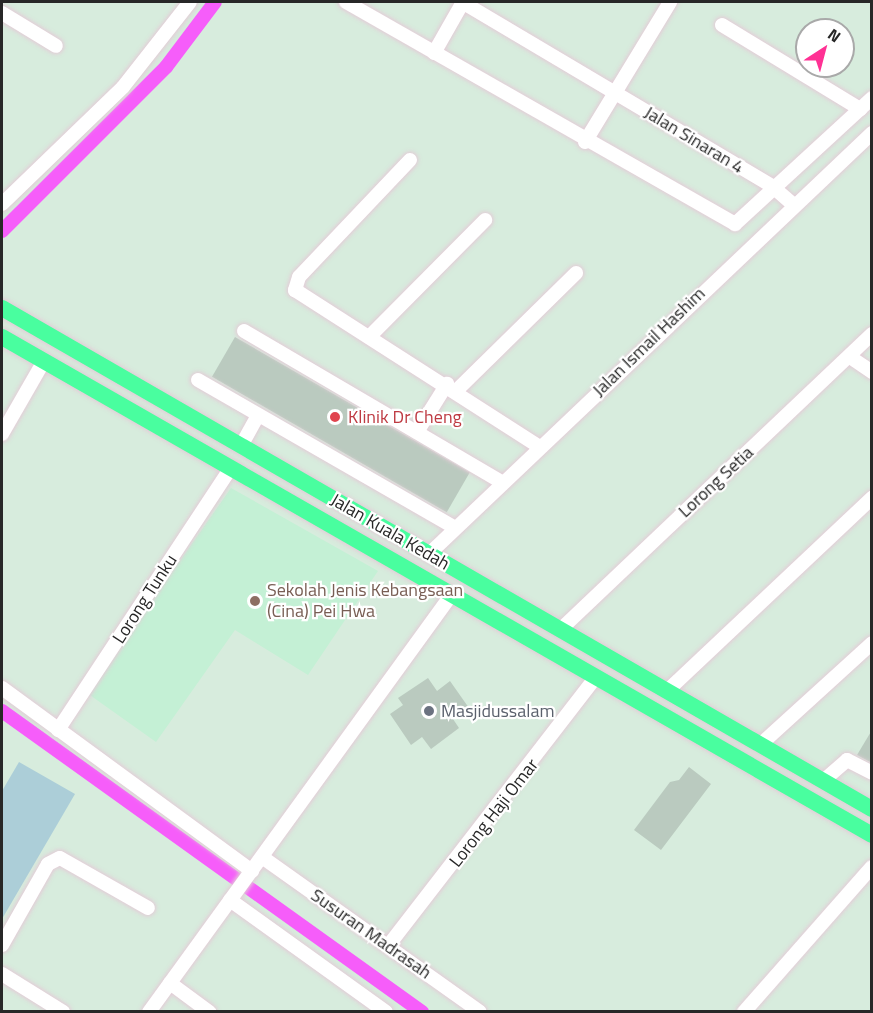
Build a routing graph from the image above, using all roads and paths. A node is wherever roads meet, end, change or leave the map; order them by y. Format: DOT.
graph roads {
  1 [pos="190,2"];
  2 [pos="346,2"];
  3 [pos="463,2"];
  4 [pos="670,2"];
  5 [pos="2,13"];
  6 [pos="722,25"];
  7 [pos="56,46"];
  8 [pos="434,53"];
  9 [pos="614,92"];
  10 [pos="872,98"];
  11 [pos="860,109"];
  12 [pos="872,133"];
  13 [pos="585,142"];
  14 [pos="410,160"];
  15 [pos="773,187"];
  16 [pos="2,204"];
  17 [pos="794,205"];
  18 [pos="485,220"];
  19 [pos="576,273"];
  20 [pos="2,308"];
  21 [pos="244,331"];
  22 [pos="872,334"];
  23 [pos="2,337"];
  24 [pos="369,337"];
  25 [pos="850,357"];
  26 [pos="44,361"];
  27 [pos="872,372"];
  28 [pos="198,380"];
  29 [pos="452,387"];
  30 [pos="258,415"];
  31 [pos="417,432"];
  32 [pos="2,434"];
  33 [pos="240,446"];
  34 [pos="540,447"];
  35 [pos="231,468"];
  36 [pos="503,483"];
  37 [pos="872,498"];
  38 [pos="455,528"];
  39 [pos="429,554"];
  40 [pos="452,594"];
  41 [pos="560,630"];
  42 [pos="872,643"];
  43 [pos="596,677"];
  44 [pos="2,688"];
  45 [pos="667,691"];
  46 [pos="58,730"];
  47 [pos="760,745"];
  48 [pos="872,773"];
  49 [pos="823,781"];
  50 [pos="872,809"];
  51 [pos="872,835"];
  52 [pos="262,856"];
  53 [pos="872,867"];
  54 [pos="249,875"];
  55 [pos="233,896"];
  56 [pos="148,908"];
  57 [pos="2,945"];
  58 [pos="388,946"];
  59 [pos="2,974"];
  60 [pos="170,983"];
  61 [pos="63,1011"];
  62 [pos="149,1011"];
  63 [pos="209,1011"];
  64 [pos="386,1011"];
  65 [pos="480,1011"];
  66 [pos="744,1011"];
  1 -- 16 [label="street"];
  2 -- 8 [label="street"];
  3 -- 8 [label="street"];
  3 -- 9 [label="street, Jalan Sinaran 4"];
  4 -- 9 [label="street"];
  5 -- 7 [label="street"];
  6 -- 11 [label="street"];
  8 -- 13 [label="street"];
  9 -- 13 [label="street"];
  9 -- 15 [label="street, Jalan Sinaran 4"];
  10 -- 11 [label="street"];
  11 -- 15 [label="street"];
  12 -- 17 [label="street, Jalan Ismail Hashim"];
  13 -- 15 [label="street"];
  14 -- 24 [label="street"];
  15 -- 17 [label="street, Jalan Sinaran 4"];
  17 -- 34 [label="street, Jalan Ismail Hashim"];
  18 -- 24 [label="street"];
  19 -- 29 [label="street"];
  20 -- 33 [label="main road, Jalan Kuala Kedah"];
  21 -- 31 [label="street"];
  22 -- 25 [label="street, Lorong Setia"];
  23 -- 26 [label="main road, Jalan Kuala Kedah"];
  24 -- 29 [label="street"];
  25 -- 27 [label="street"];
  25 -- 41 [label="street, Lorong Setia"];
  26 -- 32 [label="street"];
  26 -- 35 [label="main road, Jalan Kuala Kedah"];
  28 -- 30 [label="street"];
  29 -- 31 [label="street"];
  29 -- 34 [label="street"];
  30 -- 33 [label="street"];
  30 -- 38 [label="street"];
  31 -- 36 [label="street"];
  33 -- 39 [label="main road, Jalan Kuala Kedah"];
  34 -- 36 [label="street, Jalan Ismail Hashim"];
  35 -- 40 [label="main road, Jalan Kuala Kedah"];
  35 -- 46 [label="street, Lorong Tunku"];
  36 -- 38 [label="street, Jalan Ismail Hashim"];
  37 -- 45 [label="street"];
  38 -- 39 [label="street, Jalan Ismail Hashim"];
  39 -- 41 [label="main road, Jalan Kuala Kedah"];
  40 -- 43 [label="main road, Jalan Kuala Kedah"];
  40 -- 52 [label="street"];
  41 -- 45 [label="main road, Jalan Kuala Kedah"];
  42 -- 47 [label="street"];
  43 -- 51 [label="main road, Jalan Kuala Kedah"];
  43 -- 58 [label="street, Lorong Haji Omar"];
  44 -- 46 [label="street"];
  45 -- 47 [label="main road, Jalan Kuala Kedah"];
  46 -- 54 [label="street"];
  47 -- 49 [label="main road, Jalan Kuala Kedah"];
  48 -- 49 [label="street"];
  49 -- 50 [label="main road, Jalan Kuala Kedah"];
  52 -- 54 [label="street"];
  52 -- 58 [label="street, Susuran Madrasah"];
  53 -- 66 [label="street"];
  54 -- 55 [label="street"];
  55 -- 60 [label="street"];
  55 -- 64 [label="street"];
  56 -- 57 [label="street"];
  58 -- 65 [label="street, Susuran Madrasah"];
  59 -- 61 [label="street"];
  60 -- 62 [label="street"];
  60 -- 63 [label="street"];
}
